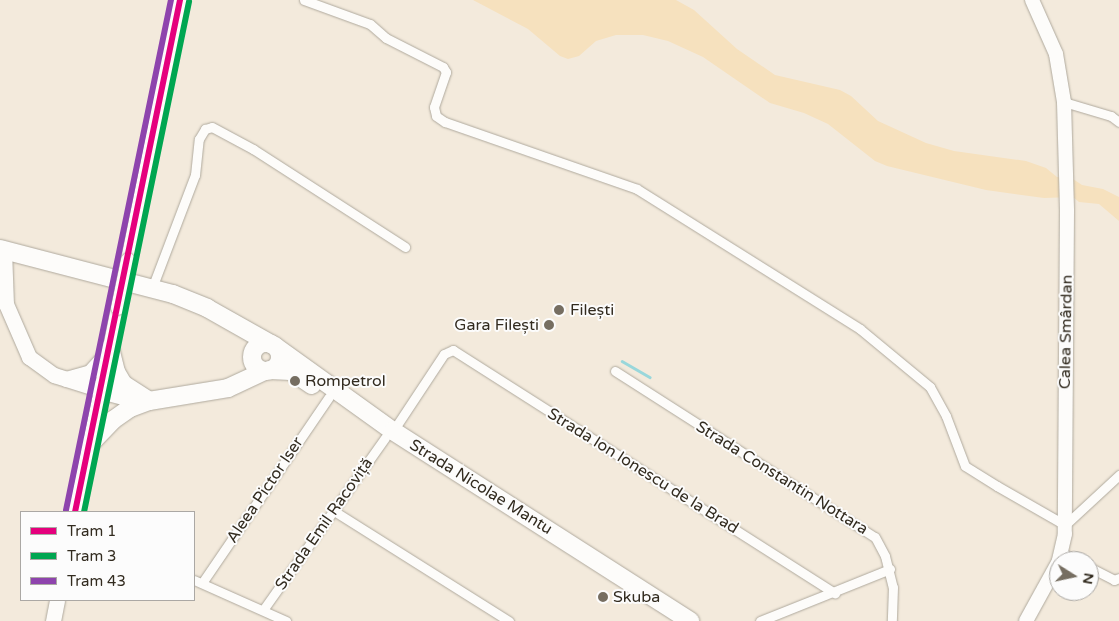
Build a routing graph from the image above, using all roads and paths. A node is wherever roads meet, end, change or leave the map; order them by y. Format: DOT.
graph roads {
  1 [pos="180,0"];
  2 [pos="304,0"];
  3 [pos="1035,0"];
  4 [pos="1064,102"];
  5 [pos="1119,122"];
  6 [pos="405,247"];
  7 [pos="2,249"];
  8 [pos="152,288"];
  9 [pos="237,324"];
  10 [pos="273,346"];
  11 [pos="110,348"];
  12 [pos="451,350"];
  13 [pos="260,363"];
  14 [pos="615,371"];
  15 [pos="65,379"];
  16 [pos="101,390"];
  17 [pos="329,397"];
  18 [pos="149,400"];
  19 [pos="389,434"];
  20 [pos="88,446"];
  21 [pos="1119,475"];
  22 [pos="75,511"];
  23 [pos="334,511"];
  24 [pos="1065,524"];
  25 [pos="1061,551"];
  26 [pos="890,569"];
  27 [pos="1099,572"];
  28 [pos="1049,578"];
  29 [pos="1119,578"];
  30 [pos="198,581"];
  31 [pos="836,593"];
  32 [pos="57,601"];
  33 [pos="263,610"];
  34 [pos="53,621"];
  35 [pos="286,621"];
  36 [pos="510,621"];
  37 [pos="674,621"];
  38 [pos="690,621"];
  39 [pos="760,621"];
  40 [pos="892,621"];
  41 [pos="1026,621"];
  1 -- 11 [label="main road, bridge"];
  2 -- 24 [label="street"];
  3 -- 4 [label="main road, Calea Smârdan"];
  4 -- 5 [label="street"];
  4 -- 24 [label="main road, Calea Smârdan"];
  6 -- 8 [label="street"];
  7 -- 8 [label="highway, Strada Nicolae Mantu"];
  7 -- 15 [label="main road"];
  8 -- 9 [label="highway, Strada Nicolae Mantu"];
  9 -- 10 [label="highway, Strada Nicolae Mantu"];
  9 -- 13 [label="highway"];
  10 -- 13 [label="highway"];
  10 -- 13 [label="highway"];
  10 -- 19 [label="highway, Strada Nicolae Mantu"];
  11 -- 15 [label="main road"];
  11 -- 16 [label="main road"];
  11 -- 18 [label="highway"];
  12 -- 19 [label="street, Strada Emil Racoviță"];
  12 -- 31 [label="street, Strada Ion Ionescu de la Brad"];
  13 -- 17 [label="highway"];
  13 -- 18 [label="highway"];
  14 -- 26 [label="street, Strada Constantin Nottara"];
  15 -- 16 [label="main road"];
  16 -- 18 [label="highway"];
  16 -- 20 [label="main road"];
  17 -- 19 [label="highway"];
  17 -- 30 [label="street, Aleea Pictor Iser"];
  18 -- 20 [label="highway"];
  19 -- 23 [label="street, Strada Emil Racoviță"];
  19 -- 37 [label="highway"];
  19 -- 38 [label="highway, Strada Nicolae Mantu"];
  20 -- 22 [label="main road"];
  21 -- 24 [label="street"];
  23 -- 33 [label="street, Strada Emil Racoviță"];
  23 -- 36 [label="street"];
  24 -- 25 [label="main road, Calea Smârdan"];
  26 -- 31 [label="street"];
  26 -- 40 [label="street, Strada Constantin Nottara"];
  27 -- 29 [label="street"];
  28 -- 41 [label="main road, Calea Smârdan"];
  30 -- 33 [label="street"];
  31 -- 39 [label="street"];
  32 -- 34 [label="main road"];
  33 -- 35 [label="street"];
}
